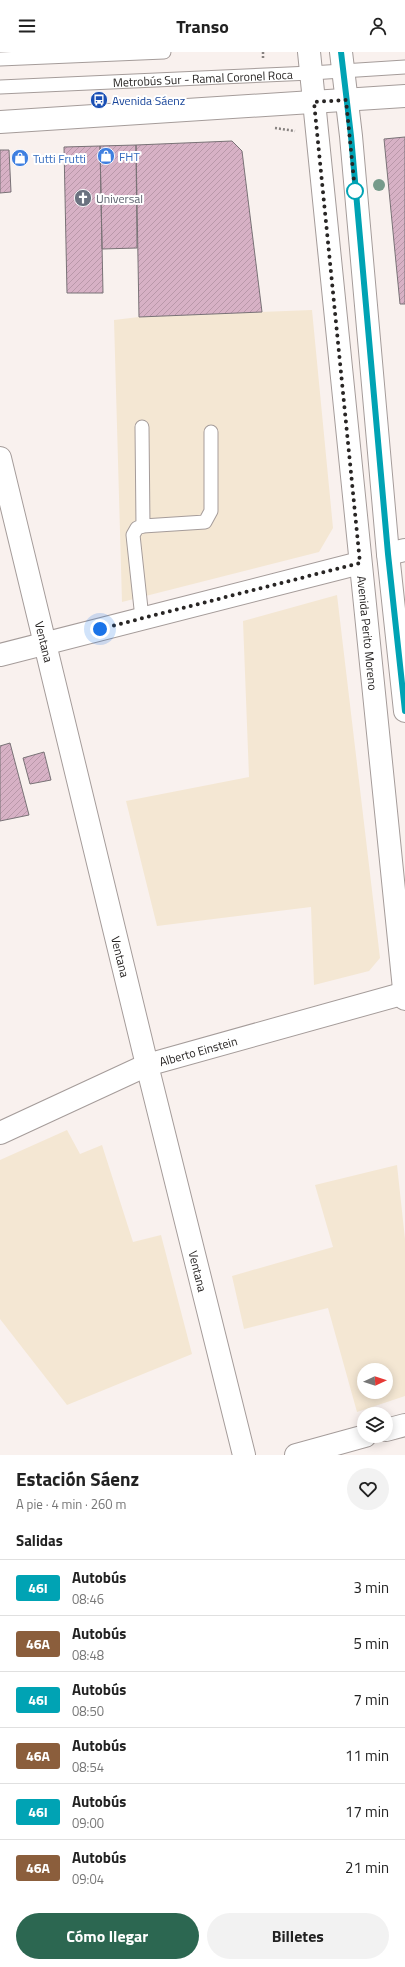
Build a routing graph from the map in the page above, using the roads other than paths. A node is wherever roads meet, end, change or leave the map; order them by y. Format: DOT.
graph roads {
  1 [pos="164,52"];
  2 [pos="309,52"];
  3 [pos="0,59"];
  4 [pos="342,62"];
  5 [pos="405,67"];
  6 [pos="312,73"];
  7 [pos="0,87"];
  8 [pos="405,96"];
  9 [pos="346,100"];
  10 [pos="314,102"];
  11 [pos="0,122"];
  12 [pos="142,426"];
  13 [pos="211,432"];
  14 [pos="0,458"];
  15 [pos="143,526"];
  16 [pos="396,552"];
  17 [pos="360,563"];
  18 [pos="142,618"];
  19 [pos="44,643"];
  20 [pos="0,655"];
  21 [pos="405,711"];
  22 [pos="405,995"];
  23 [pos="147,1065"];
  24 [pos="0,1133"];
  25 [pos="405,1425"];
  26 [pos="393,1428"];
  27 [pos="357,1438"];
  28 [pos="244,1455"];
  29 [pos="296,1455"];
  1 -- 3 [label="lane"];
  2 -- 6 [label="main road, Avenida Perito Moreno"];
  4 -- 5 [label="lane, Metrobús Sur - Ramal Coronel Roca"];
  4 -- 6 [label="lane, Metrobús Sur - Ramal Coronel Roca"];
  4 -- 9 [label="main road"];
  6 -- 7 [label="lane, Metrobús Sur - Ramal Coronel Roca"];
  6 -- 10 [label="main road, Avenida Perito Moreno"];
  8 -- 9 [label="main road"];
  9 -- 10 [label="main road"];
  9 -- 16 [label="main road"];
  10 -- 11 [label="main road"];
  10 -- 17 [label="main road, Avenida Perito Moreno"];
  12 -- 15 [label="lane"];
  13 -- 15 [label="lane"];
  14 -- 19 [label="main road, Ventana"];
  15 -- 18 [label="lane"];
  16 -- 21 [label="main road"];
  17 -- 18 [label="main road"];
  17 -- 22 [label="main road, Avenida Perito Moreno"];
  18 -- 19 [label="main road"];
  19 -- 20 [label="main road"];
  19 -- 23 [label="main road, Ventana"];
  22 -- 23 [label="main road, Alberto Einstein"];
  23 -- 24 [label="main road, Alberto Einstein"];
  23 -- 28 [label="main road, Ventana"];
  25 -- 26 [label="main road"];
  27 -- 29 [label="main road"];
}
